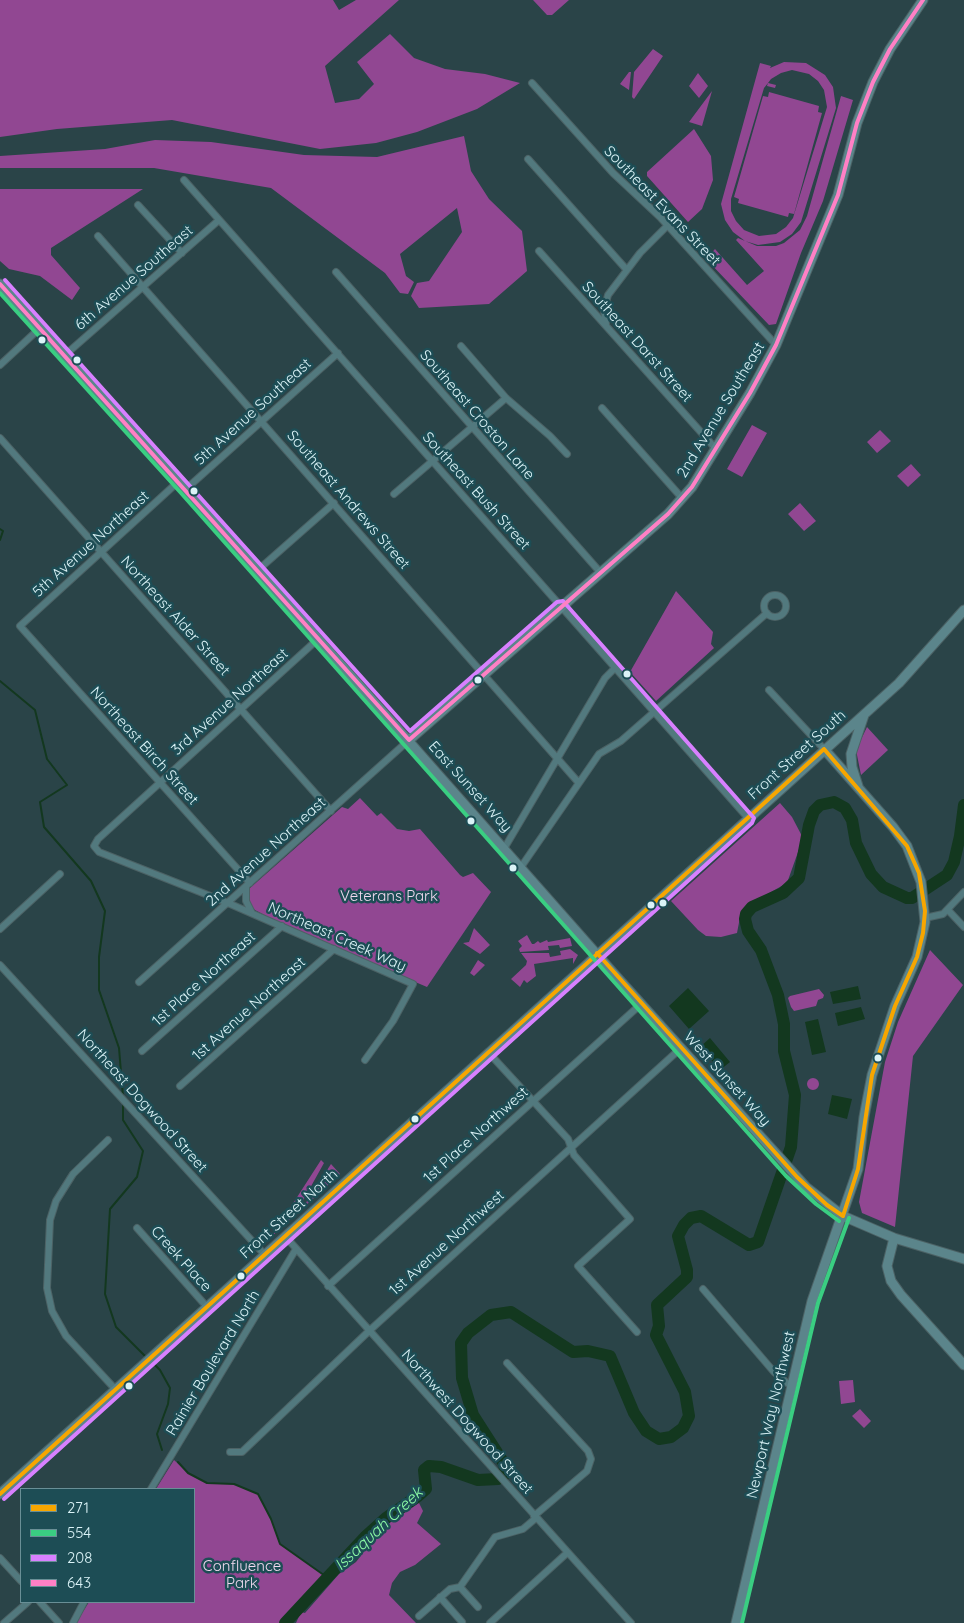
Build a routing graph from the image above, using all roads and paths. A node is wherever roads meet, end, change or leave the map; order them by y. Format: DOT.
graph roads {
  1 [pos="923,0"];
  2 [pos="532,83"];
  3 [pos="528,159"];
  4 [pos="184,180"];
  5 [pos="138,205"];
  6 [pos="219,220"];
  7 [pos="667,226"];
  8 [pos="98,236"];
  9 [pos="539,252"];
  10 [pos="182,253"];
  11 [pos="626,269"];
  12 [pos="336,272"];
  13 [pos="0,284"];
  14 [pos="143,287"];
  15 [pos="40,328"];
  16 [pos="612,332"];
  17 [pos="776,345"];
  18 [pos="461,346"];
  19 [pos="338,353"];
  20 [pos="65,355"];
  21 [pos="0,365"];
  22 [pos="506,398"];
  23 [pos="602,408"];
  24 [pos="262,422"];
  25 [pos="471,428"];
  26 [pos="0,438"];
  27 [pos="716,449"];
  28 [pos="567,454"];
  29 [pos="433,462"];
  30 [pos="179,481"];
  31 [pos="186,489"];
  32 [pos="394,494"];
  33 [pos="682,498"];
  34 [pos="334,504"];
  35 [pos="100,552"];
  36 [pos="258,570"];
  37 [pos="600,572"];
  38 [pos="561,607"];
  39 [pos="964,610"];
  40 [pos="767,613"];
  41 [pos="20,626"];
  42 [pos="318,639"];
  43 [pos="616,668"];
  44 [pos="485,674"];
  45 [pos="769,690"];
  46 [pos="241,709"];
  47 [pos="654,712"];
  48 [pos="865,713"];
  49 [pos="410,740"];
  50 [pos="824,749"];
  51 [pos="558,758"];
  52 [pos="578,782"];
  53 [pos="160,783"];
  54 [pos="860,790"];
  55 [pos="331,811"];
  56 [pos="748,818"];
  57 [pos="94,846"];
  58 [pos="505,847"];
  59 [pos="521,866"];
  60 [pos="60,874"];
  61 [pos="248,885"];
  62 [pos="964,892"];
  63 [pos="228,903"];
  64 [pos="948,910"];
  65 [pos="252,913"];
  66 [pos="925,918"];
  67 [pos="282,926"];
  68 [pos="964,927"];
  69 [pos="0,929"];
  70 [pos="334,950"];
  71 [pos="597,953"];
  72 [pos="0,965"];
  73 [pos="139,982"];
  74 [pos="641,1004"];
  75 [pos="681,1048"];
  76 [pos="142,1051"];
  77 [pos="488,1052"];
  78 [pos="365,1060"];
  79 [pos="180,1086"];
  80 [pos="533,1100"];
  81 [pos="108,1140"];
  82 [pos="571,1146"];
  83 [pos="843,1216"];
  84 [pos="137,1228"];
  85 [pos="285,1236"];
  86 [pos="894,1238"];
  87 [pos="296,1249"];
  88 [pos="264,1254"];
  89 [pos="964,1259"];
  90 [pos="328,1286"];
  91 [pos="702,1289"];
  92 [pos="207,1307"];
  93 [pos="369,1332"];
  94 [pos="638,1332"];
  95 [pos="508,1363"];
  96 [pos="964,1365"];
  97 [pos="792,1387"];
  98 [pos="116,1390"];
  99 [pos="230,1452"];
  100 [pos="152,1488"];
  101 [pos="0,1494"];
  102 [pos="535,1517"];
  103 [pos="567,1553"];
  104 [pos="0,1558"];
  105 [pos="20,1581"];
  106 [pos="460,1587"];
  107 [pos="440,1597"];
  108 [pos="27,1603"];
  109 [pos="41,1603"];
  110 [pos="83,1603"];
  111 [pos="478,1607"];
  112 [pos="419,1616"];
  113 [pos="462,1622"];
  114 [pos="4,1623"];
  115 [pos="59,1623"];
  116 [pos="72,1623"];
  117 [pos="490,1623"];
  118 [pos="631,1623"];
  119 [pos="736,1623"];
  1 -- 17 [label="street, 2nd Avenue Southeast"];
  2 -- 7 [label="street, Southeast Evans Street"];
  3 -- 11 [label="street"];
  4 -- 6 [label="street, Southeast Bush Street"];
  5 -- 10 [label="street"];
  6 -- 10 [label="street, 6th Avenue Southeast"];
  6 -- 19 [label="street, Southeast Bush Street"];
  7 -- 11 [label="street"];
  7 -- 17 [label="street, Southeast Evans Street"];
  8 -- 14 [label="street, Southeast Andrews Street"];
  9 -- 16 [label="street, Southeast Darst Street"];
  10 -- 14 [label="street, 6th Avenue Southeast"];
  11 -- 16 [label="street"];
  12 -- 25 [label="street, Southeast Croston Lane"];
  13 -- 15 [label="street, East Sunset Way"];
  14 -- 20 [label="street, 6th Avenue Southeast"];
  14 -- 24 [label="street, Southeast Andrews Street"];
  15 -- 20 [label="street, East Sunset Way"];
  15 -- 21 [label="street"];
  16 -- 27 [label="street, Southeast Darst Street"];
  17 -- 27 [label="street, 2nd Avenue Southeast"];
  18 -- 22 [label="street"];
  19 -- 24 [label="street, 5th Avenue Southeast"];
  19 -- 29 [label="street, Southeast Bush Street"];
  20 -- 30 [label="street, East Sunset Way"];
  22 -- 25 [label="street"];
  22 -- 28 [label="street"];
  23 -- 33 [label="street"];
  24 -- 31 [label="street, 5th Avenue Southeast"];
  24 -- 34 [label="street, Southeast Andrews Street"];
  25 -- 29 [label="street"];
  25 -- 37 [label="street, Southeast Croston Lane"];
  26 -- 35 [label="street, Northeast Alder Street"];
  27 -- 33 [label="street, 2nd Avenue Southeast"];
  29 -- 32 [label="street"];
  29 -- 38 [label="street, Southeast Bush Street"];
  30 -- 31 [label="street, East Sunset Way"];
  30 -- 35 [label="street, 5th Avenue Northeast"];
  31 -- 36 [label="street, East Sunset Way"];
  33 -- 37 [label="street, 2nd Avenue Southeast"];
  34 -- 36 [label="street"];
  34 -- 44 [label="street, Southeast Andrews Street"];
  35 -- 41 [label="street, 5th Avenue Northeast"];
  35 -- 46 [label="street, Northeast Alder Street"];
  36 -- 42 [label="street, East Sunset Way"];
  37 -- 38 [label="street, 2nd Avenue Southeast"];
  38 -- 43 [label="street, Southeast Bush Street"];
  38 -- 44 [label="street, 2nd Avenue Southeast"];
  39 -- 48 [label="street, Front Street South"];
  40 -- 47 [label="street"];
  41 -- 53 [label="street, Northeast Birch Street"];
  42 -- 46 [label="street, 3rd Avenue Northeast"];
  42 -- 49 [label="street, East Sunset Way"];
  43 -- 47 [label="street, Southeast Bush Street"];
  43 -- 51 [label="street"];
  44 -- 49 [label="street, 2nd Avenue Southeast"];
  44 -- 51 [label="street, Southeast Andrews Street"];
  45 -- 50 [label="street"];
  46 -- 53 [label="street, 3rd Avenue Northeast"];
  46 -- 55 [label="street, Northeast Alder Street"];
  47 -- 52 [label="street"];
  47 -- 56 [label="street, Southeast Bush Street"];
  48 -- 50 [label="street, Front Street South"];
  48 -- 54 [label="street"];
  49 -- 55 [label="street, 2nd Avenue Northeast"];
  49 -- 58 [label="street, East Sunset Way"];
  50 -- 54 [label="street, Newport Way Northwest"];
  50 -- 56 [label="street, Front Street South"];
  51 -- 52 [label="street, Southeast Andrews Street"];
  51 -- 58 [label="street"];
  52 -- 59 [label="street"];
  53 -- 57 [label="street, 3rd Avenue Northeast"];
  53 -- 61 [label="street, Northeast Birch Street"];
  54 -- 66 [label="street, Newport Way Northwest"];
  55 -- 61 [label="street, 2nd Avenue Northeast"];
  56 -- 71 [label="street, Front Street South"];
  57 -- 63 [label="street, Northeast Creek Way"];
  58 -- 59 [label="street, East Sunset Way"];
  59 -- 71 [label="street, East Sunset Way"];
  60 -- 69 [label="street"];
  61 -- 63 [label="street, 2nd Avenue Northeast"];
  61 -- 65 [label="street, Northeast Creek Way"];
  62 -- 64 [label="street"];
  63 -- 65 [label="street, Northeast Creek Way"];
  63 -- 73 [label="street, 2nd Avenue Northeast"];
  64 -- 66 [label="street"];
  64 -- 68 [label="street"];
  65 -- 67 [label="street, Northeast Creek Way"];
  66 -- 83 [label="street, Newport Way Northwest"];
  67 -- 70 [label="street, Northeast Creek Way"];
  67 -- 76 [label="street, 1st Place Northeast"];
  70 -- 78 [label="street, Northeast Creek Way"];
  70 -- 79 [label="street, 1st Avenue Northeast"];
  71 -- 74 [label="street, West Sunset Way"];
  71 -- 77 [label="street, Front Street North"];
  72 -- 88 [label="street, Northeast Dogwood Street"];
  74 -- 75 [label="street, West Sunset Way"];
  74 -- 80 [label="street, 1st Place Northwest"];
  75 -- 82 [label="street, 1st Avenue Northwest"];
  75 -- 83 [label="street, West Sunset Way"];
  77 -- 80 [label="street"];
  77 -- 85 [label="street, Front Street North"];
  80 -- 82 [label="street"];
  80 -- 90 [label="street, 1st Place Northwest"];
  81 -- 98 [label="street"];
  82 -- 93 [label="street, 1st Avenue Northwest"];
  82 -- 94 [label="street"];
  83 -- 86 [label="street, West Sunset Way"];
  83 -- 97 [label="street, Newport Way Northwest"];
  84 -- 92 [label="street, Creek Place"];
  85 -- 87 [label="street, Northwest Dogwood Street"];
  85 -- 88 [label="street, Front Street North"];
  86 -- 89 [label="street, West Sunset Way"];
  86 -- 96 [label="street"];
  87 -- 90 [label="street, Northwest Dogwood Street"];
  87 -- 100 [label="street, Rainier Boulevard North"];
  88 -- 92 [label="street, Front Street North"];
  90 -- 93 [label="street, Northwest Dogwood Street"];
  91 -- 97 [label="street"];
  92 -- 98 [label="street, Front Street North"];
  93 -- 99 [label="street, 1st Avenue Northwest"];
  93 -- 102 [label="street, Northwest Dogwood Street"];
  95 -- 102 [label="street"];
  97 -- 119 [label="street, Newport Way Northwest"];
  98 -- 101 [label="street, Front Street North"];
  102 -- 103 [label="street, Northwest Dogwood Street"];
  102 -- 106 [label="street"];
  103 -- 117 [label="street"];
  103 -- 118 [label="street, Northwest Dogwood Street"];
  104 -- 105 [label="street"];
  106 -- 107 [label="street"];
  106 -- 111 [label="street"];
  107 -- 112 [label="street"];
  107 -- 113 [label="street"];
  108 -- 114 [label="street"];
  109 -- 115 [label="street"];
  110 -- 116 [label="street"];
}
